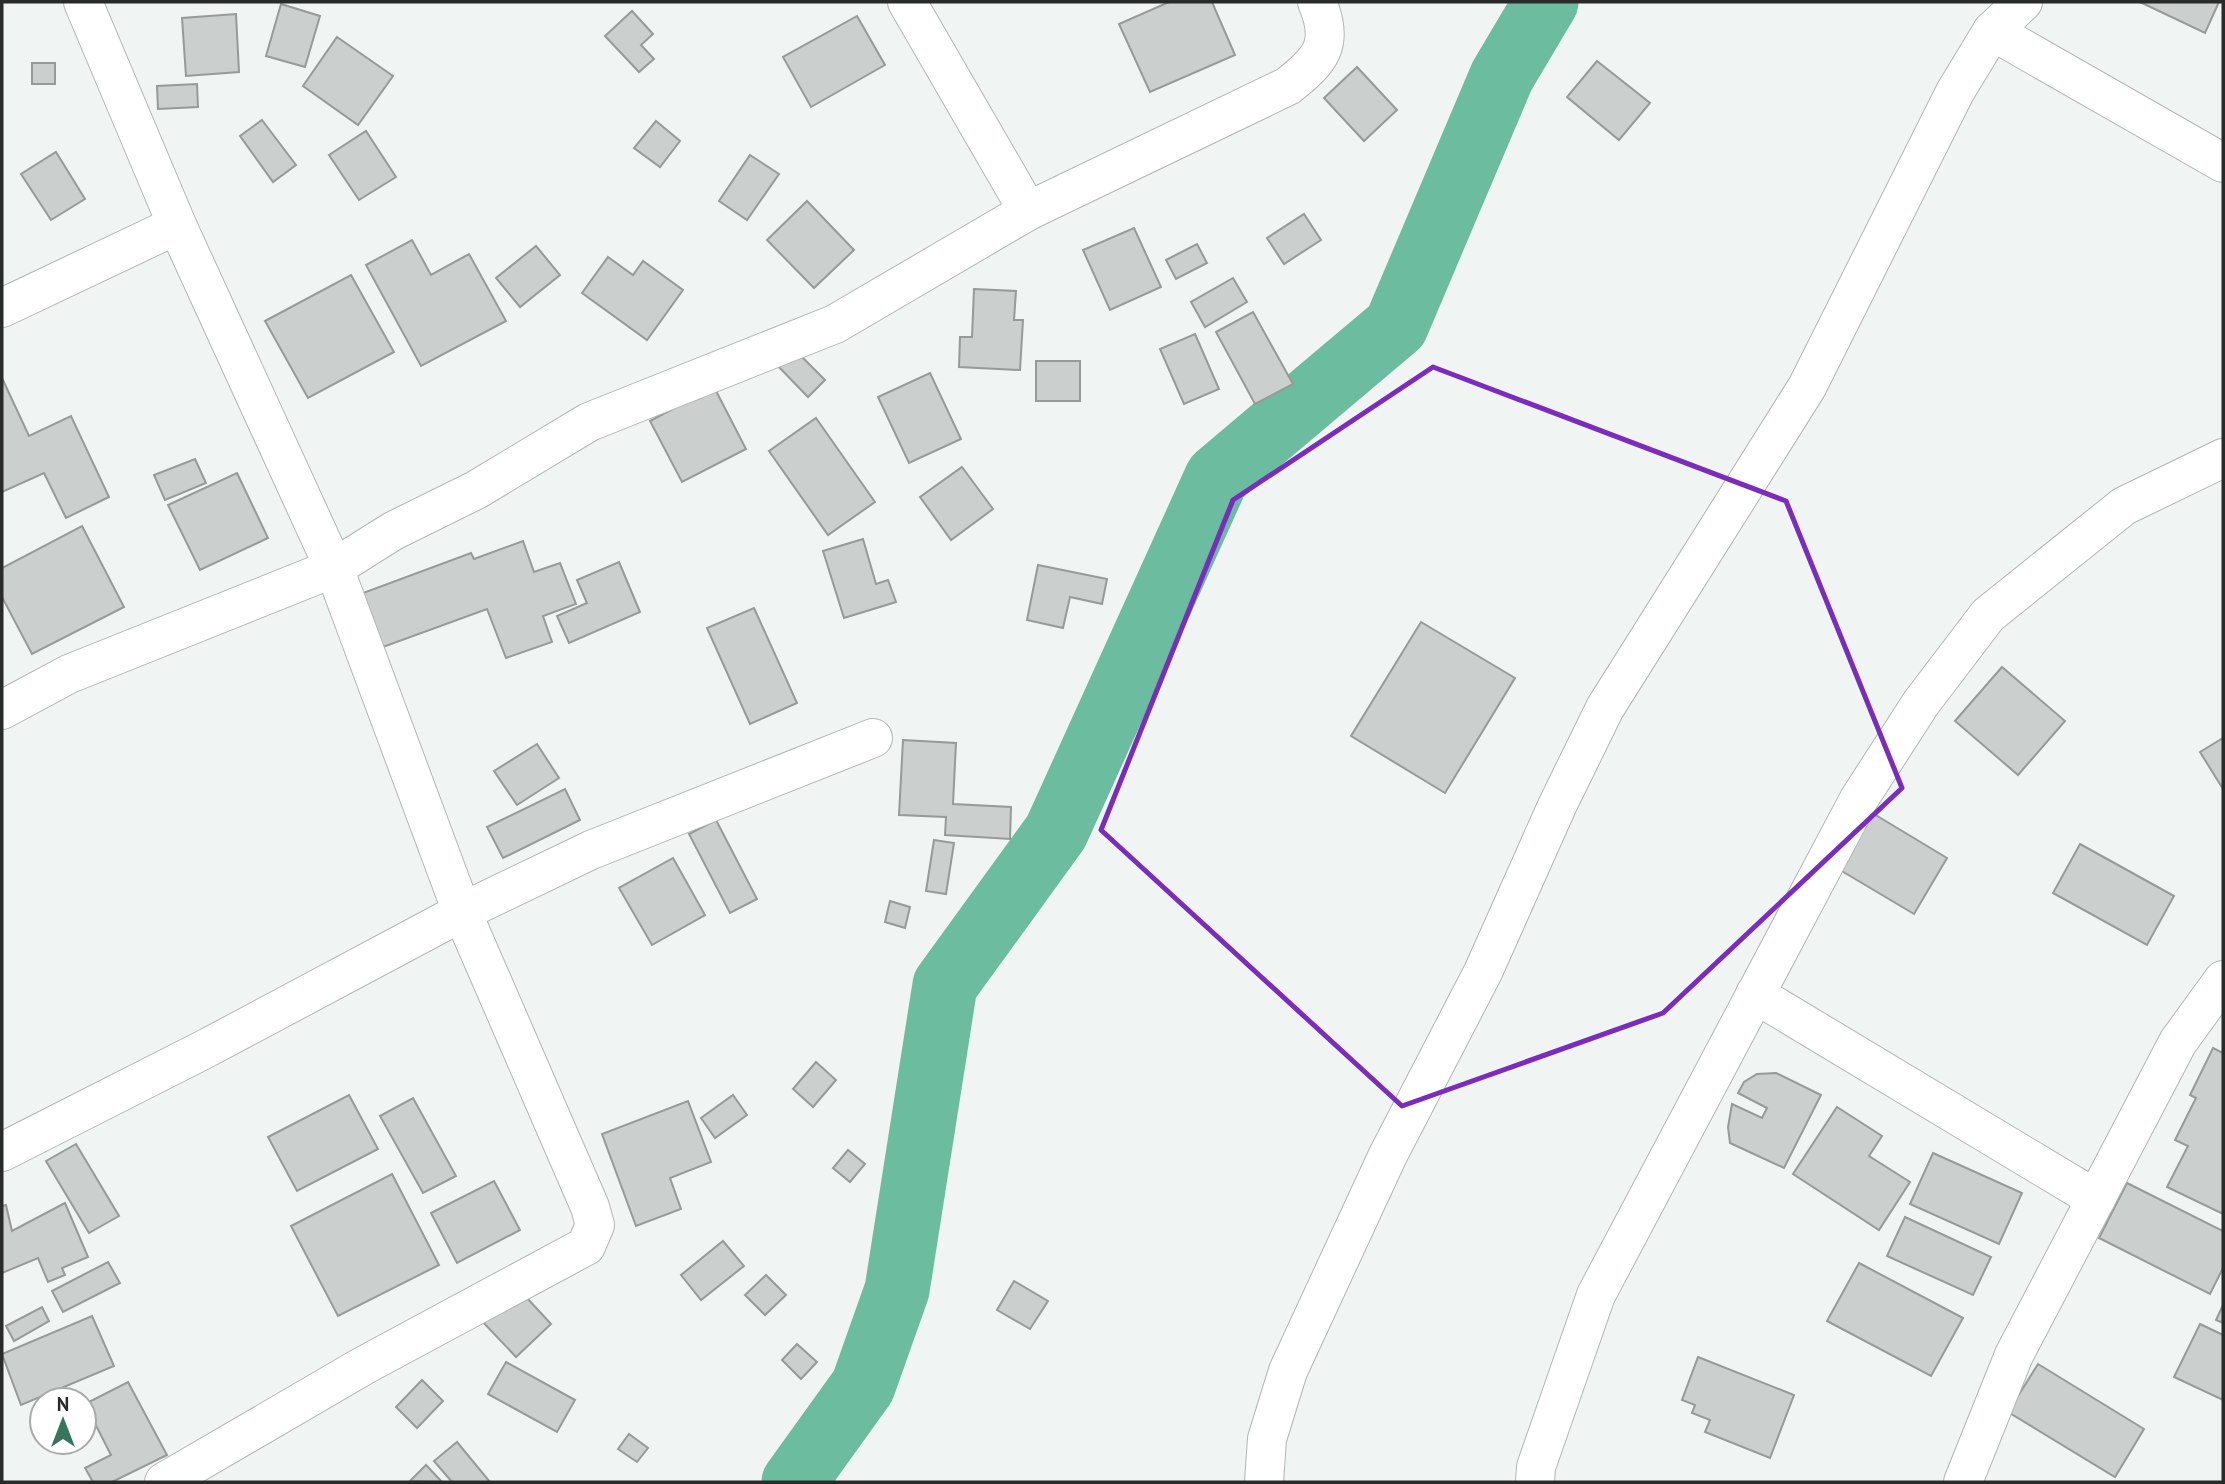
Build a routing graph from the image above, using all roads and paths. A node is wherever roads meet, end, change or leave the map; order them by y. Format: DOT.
graph roads {
  1 [pos="83,2"];
  2 [pos="906,2"];
  3 [pos="1317,2"];
  4 [pos="2023,2"];
  5 [pos="1992,31"];
  6 [pos="2223,163"];
  7 [pos="1028,211"];
  8 [pos="177,225"];
  9 [pos="2,308"];
  10 [pos="2223,458"];
  11 [pos="334,568"];
  12 [pos="2,710"];
  13 [pos="873,738"];
  14 [pos="462,912"];
  15 [pos="2223,981"];
  16 [pos="1755,994"];
  17 [pos="2,1152"];
  18 [pos="2096,1199"];
  19 [pos="164,1482"];
  20 [pos="1264,1482"];
  21 [pos="1535,1482"];
  22 [pos="1963,1482"];
  1 -- 8 [label="street"];
  2 -- 7 [label="street"];
  3 -- 7 [label="street"];
  4 -- 5 [label="street"];
  5 -- 6 [label="street"];
  5 -- 20 [label="street"];
  7 -- 11 [label="street"];
  8 -- 9 [label="street"];
  8 -- 11 [label="street"];
  10 -- 16 [label="street"];
  11 -- 12 [label="street"];
  11 -- 14 [label="street"];
  13 -- 14 [label="street"];
  14 -- 17 [label="street"];
  14 -- 19 [label="street"];
  15 -- 18 [label="street"];
  16 -- 18 [label="street"];
  16 -- 21 [label="street"];
  18 -- 22 [label="street"];
}
